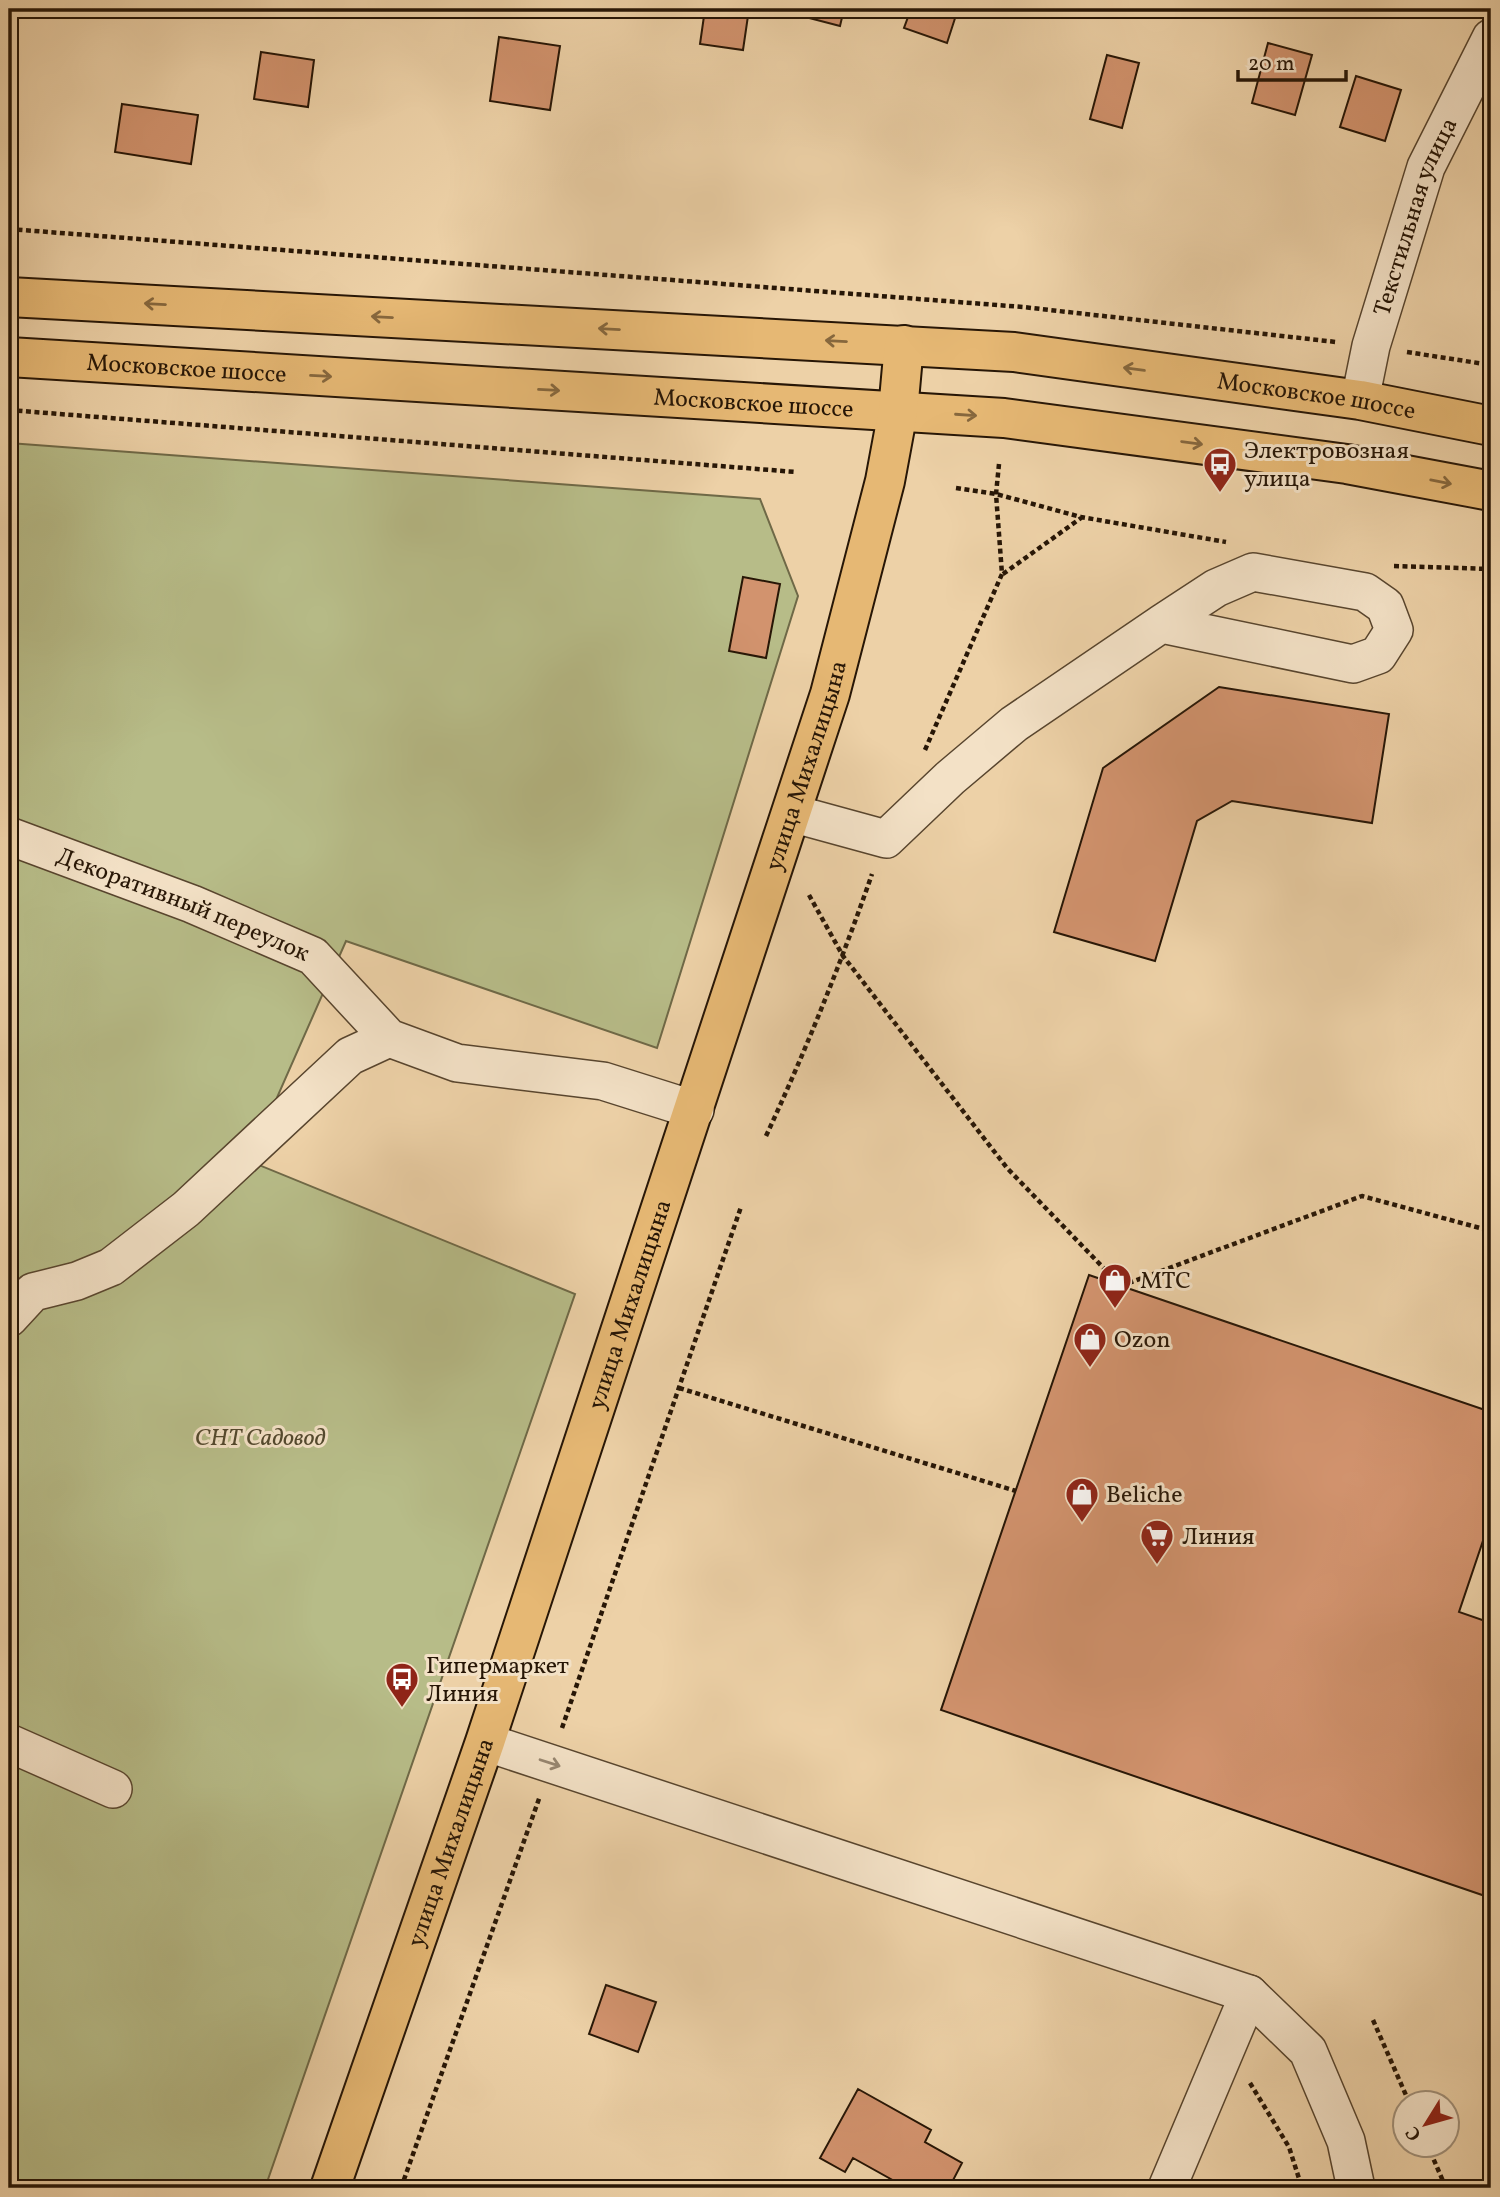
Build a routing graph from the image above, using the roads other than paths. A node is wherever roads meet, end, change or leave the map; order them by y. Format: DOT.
graph roads {
  1 [pos="1491,38"];
  2 [pos="9,296"];
  3 [pos="904,345"];
  4 [pos="9,357"];
  5 [pos="1360,401"];
  6 [pos="898,411"];
  7 [pos="1491,426"];
  8 [pos="1491,491"];
  9 [pos="1161,624"];
  10 [pos="791,813"];
  11 [pos="9,836"];
  12 [pos="389,1038"];
  13 [pos="695,1110"];
  14 [pos="17,1297"];
  15 [pos="485,1742"];
  16 [pos="9,1743"];
  17 [pos="113,1789"];
  18 [pos="1249,1994"];
  19 [pos="330,2188"];
  20 [pos="1167,2188"];
  21 [pos="1356,2188"];
  1 -- 5 [label="street, Текстильная улица"];
  3 -- 2 [label="main road, Московское шоссе, one-way"];
  5 -- 3 [label="main road, Московское шоссе, one-way"];
  3 -- 6 [label="main road, улица Михалицына"];
  4 -- 6 [label="main road, Московское шоссе, one-way"];
  5 -- 7 [label="main road, Московское шоссе"];
  6 -- 8 [label="main road, Московское шоссе, one-way"];
  6 -- 10 [label="main road, улица Михалицына"];
  9 -- 9 [label="street"];
  9 -- 10 [label="street"];
  10 -- 13 [label="main road, улица Михалицына"];
  11 -- 12 [label="street, Декоративный переулок"];
  12 -- 13 [label="street, Декоративный переулок"];
  12 -- 14 [label="street"];
  13 -- 15 [label="main road, улица Михалицына"];
  15 -- 18 [label="street, one-way"];
  15 -- 19 [label="main road, улица Михалицына"];
  16 -- 17 [label="street"];
  18 -- 20 [label="street"];
  18 -- 21 [label="street"];
}
